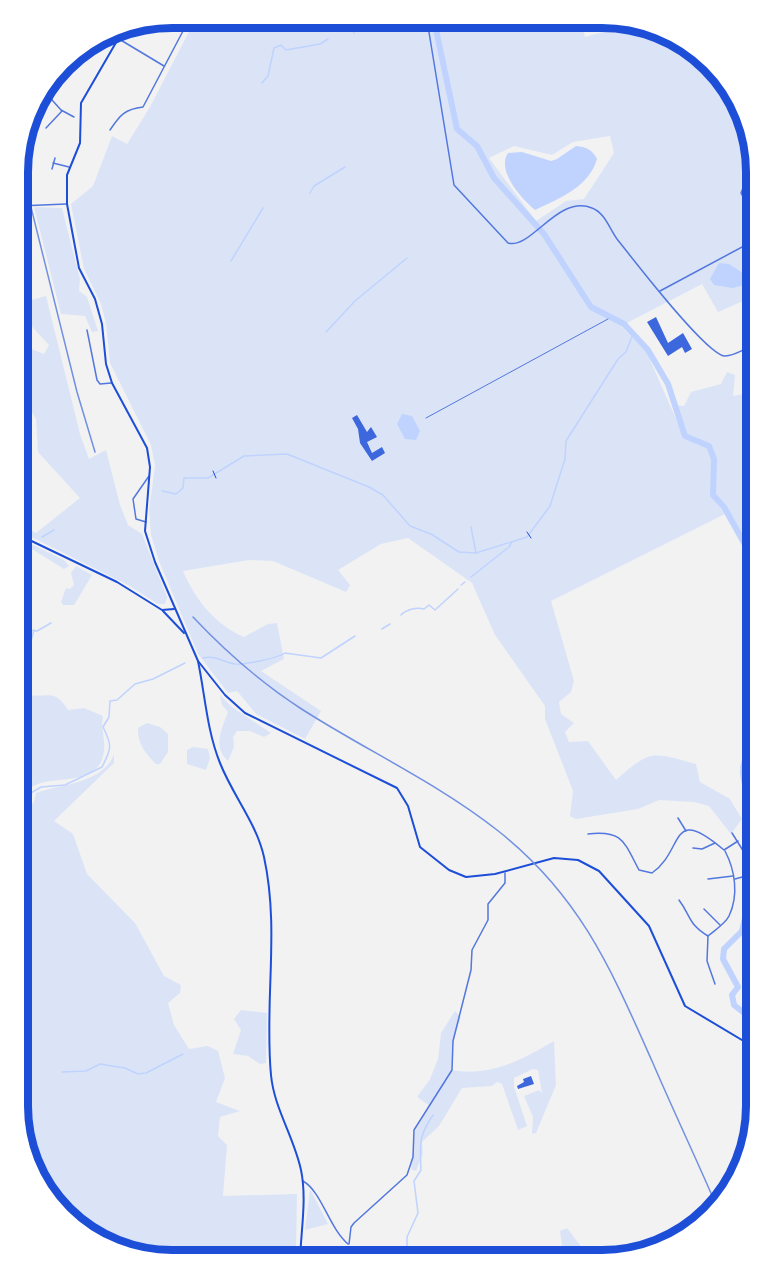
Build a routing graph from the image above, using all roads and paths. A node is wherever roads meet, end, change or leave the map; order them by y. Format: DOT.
graph roads {
  1 [pos="428,28"];
  2 [pos="183,31"];
  3 [pos="118,39"];
  4 [pos="165,66"];
  5 [pos="50,97"];
  6 [pos="62,111"];
  7 [pos="74,117"];
  8 [pos="46,128"];
  9 [pos="110,130"];
  10 [pos="54,158"];
  11 [pos="53,163"];
  12 [pos="70,168"];
  13 [pos="52,169"];
  14 [pos="746,187"];
  15 [pos="746,202"];
  16 [pos="67,204"];
  17 [pos="28,206"];
  18 [pos="746,245"];
  19 [pos="659,291"];
  20 [pos="608,319"];
  21 [pos="87,330"];
  22 [pos="746,348"];
  23 [pos="112,383"];
  24 [pos="426,418"];
  25 [pos="213,471"];
  26 [pos="150,475"];
  27 [pos="216,478"];
  28 [pos="146,522"];
  29 [pos="528,532"];
  30 [pos="531,538"];
  31 [pos="28,539"];
  32 [pos="174,609"];
  33 [pos="162,610"];
  34 [pos="186,635"];
  35 [pos="198,662"];
  36 [pos="678,818"];
  37 [pos="686,831"];
  38 [pos="732,833"];
  39 [pos="588,834"];
  40 [pos="738,841"];
  41 [pos="716,843"];
  42 [pos="693,848"];
  43 [pos="724,850"];
  44 [pos="746,857"];
  45 [pos="505,871"];
  46 [pos="746,875"];
  47 [pos="734,878"];
  48 [pos="708,879"];
  49 [pos="679,900"];
  50 [pos="704,909"];
  51 [pos="721,925"];
  52 [pos="708,936"];
  53 [pos="715,984"];
  54 [pos="746,1042"];
  55 [pos="303,1181"];
  56 [pos="300,1250"];
  1 -- 19 [label="street"];
  2 -- 4 [label="street"];
  3 -- 4 [label="street"];
  3 -- 12 [label="main road"];
  4 -- 9 [label="street"];
  5 -- 6 [label="street"];
  6 -- 7 [label="street"];
  6 -- 8 [label="street"];
  10 -- 11 [label="street"];
  11 -- 12 [label="street"];
  11 -- 13 [label="street"];
  12 -- 16 [label="main road"];
  14 -- 15 [label="street"];
  16 -- 17 [label="street"];
  16 -- 23 [label="main road"];
  18 -- 19 [label="street"];
  19 -- 22 [label="street"];
  20 -- 24 [label="lane"];
  21 -- 23 [label="street"];
  23 -- 26 [label="main road"];
  25 -- 27 [label="path"];
  26 -- 28 [label="main road"];
  26 -- 28 [label="street"];
  28 -- 32 [label="main road"];
  29 -- 30 [label="path"];
  31 -- 33 [label="main road"];
  32 -- 33 [label="main road"];
  32 -- 34 [label="main road"];
  33 -- 34 [label="main road"];
  34 -- 35 [label="main road"];
  35 -- 45 [label="main road"];
  35 -- 55 [label="main road"];
  36 -- 37 [label="street"];
  37 -- 39 [label="street"];
  37 -- 41 [label="street"];
  38 -- 40 [label="street"];
  40 -- 43 [label="street"];
  40 -- 44 [label="street"];
  41 -- 42 [label="street"];
  41 -- 43 [label="street"];
  43 -- 47 [label="street"];
  45 -- 54 [label="main road"];
  45 -- 55 [label="street"];
  46 -- 47 [label="street"];
  47 -- 48 [label="street"];
  47 -- 51 [label="street"];
  49 -- 52 [label="street"];
  50 -- 51 [label="street"];
  51 -- 52 [label="street"];
  52 -- 53 [label="street"];
  55 -- 56 [label="main road"];
}
